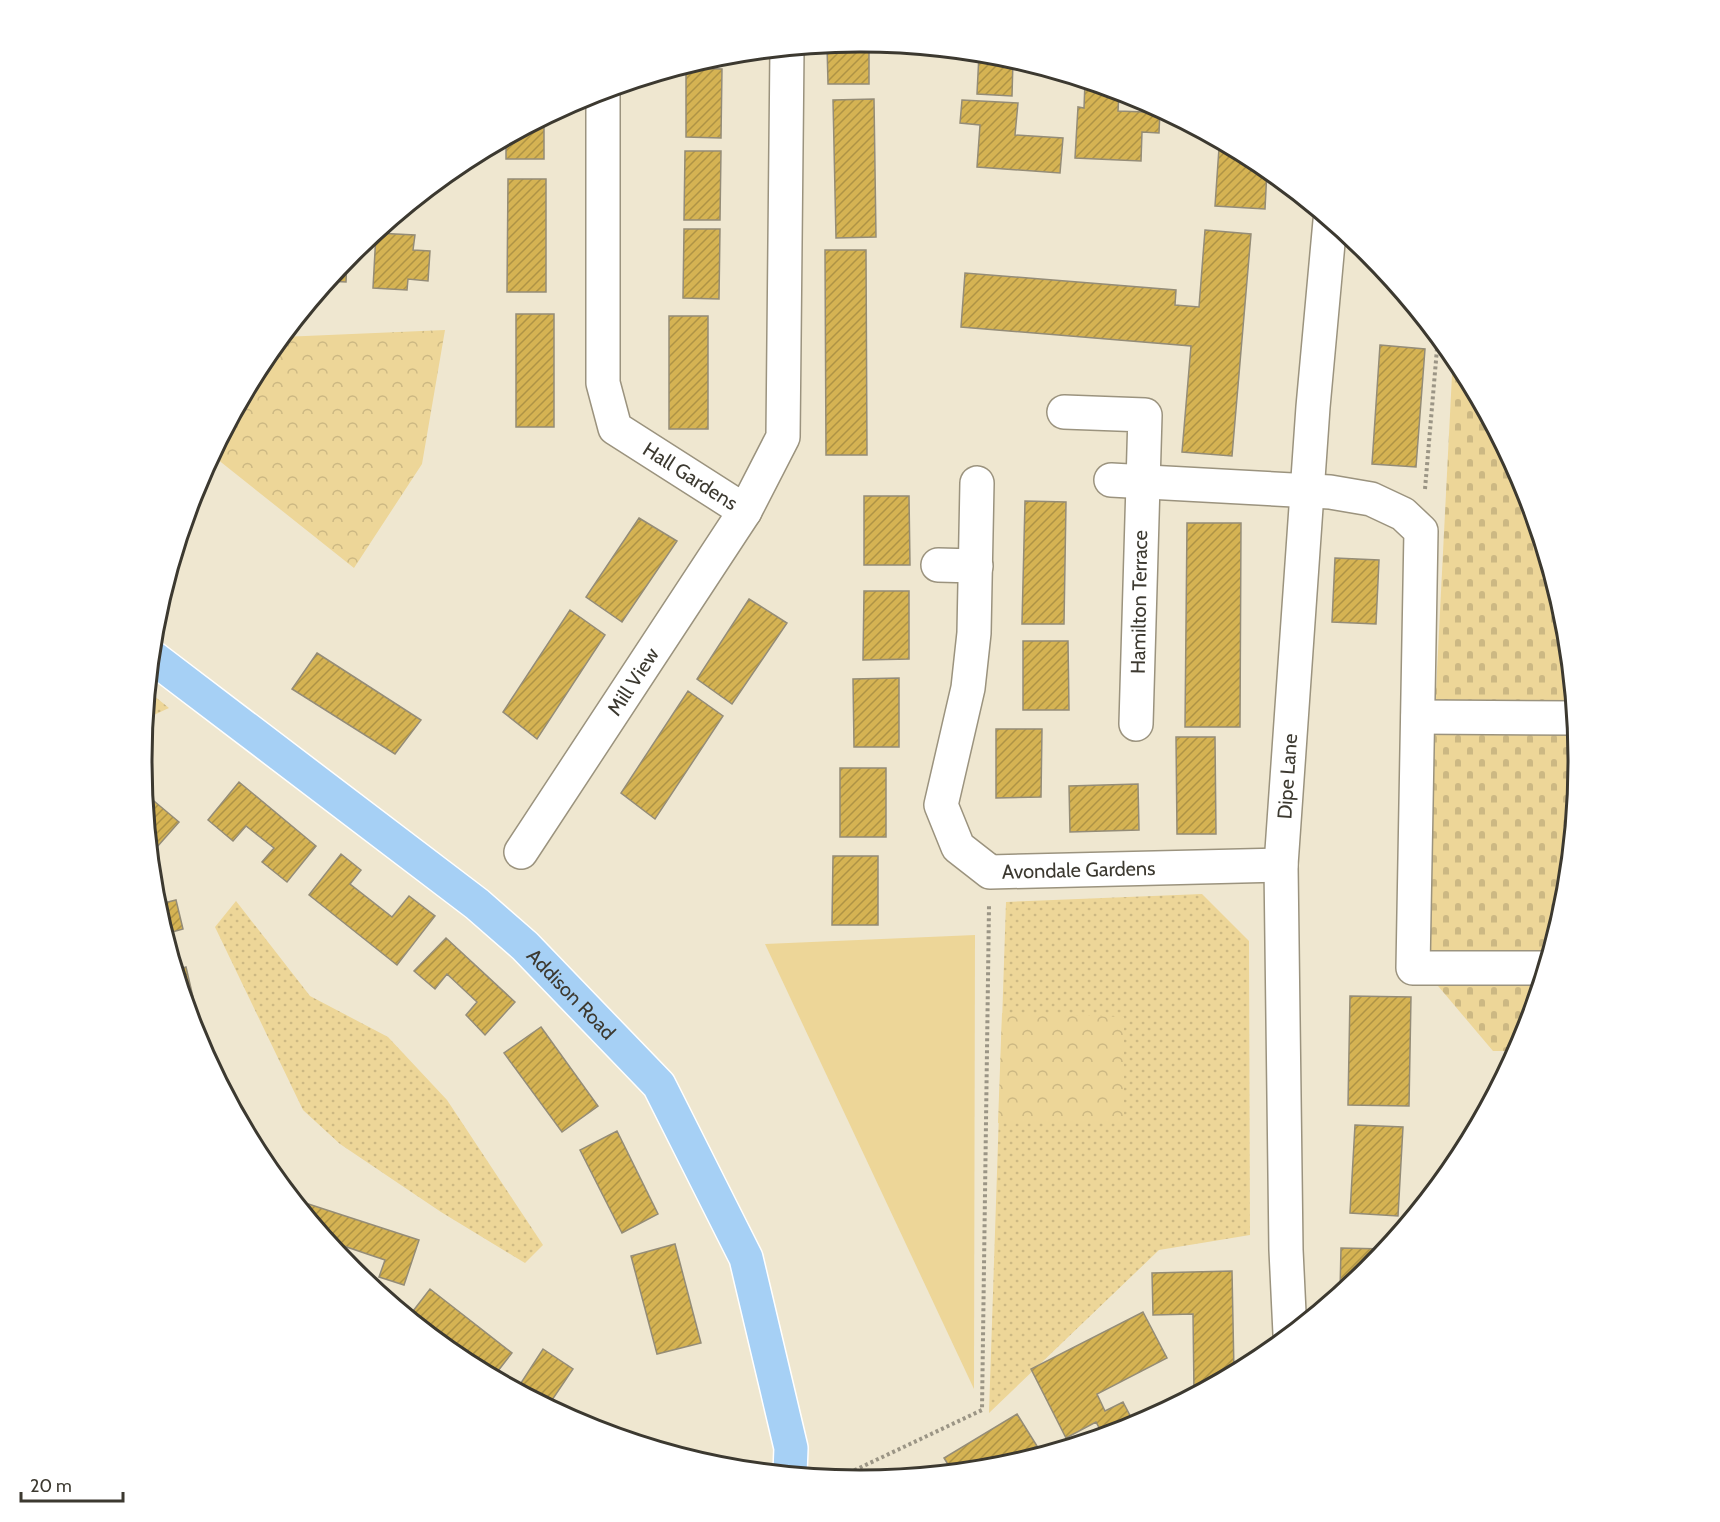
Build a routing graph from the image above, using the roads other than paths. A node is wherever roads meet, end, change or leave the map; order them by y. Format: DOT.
graph roads {
  1 [pos="787,57"];
  2 [pos="603,101"];
  3 [pos="1329,230"];
  4 [pos="1064,412"];
  5 [pos="1127,480"];
  6 [pos="977,483"];
  7 [pos="1307,489"];
  8 [pos="745,511"];
  9 [pos="939,566"];
  10 [pos="975,566"];
  11 [pos="159,662"];
  12 [pos="1418,717"];
  13 [pos="1567,718"];
  14 [pos="1137,724"];
  15 [pos="521,852"];
  16 [pos="1281,865"];
  17 [pos="1537,968"];
  18 [pos="1290,1324"];
  19 [pos="790,1465"];
  1 -- 8 [label="street, Hall Gardens"];
  2 -- 8 [label="street, Hall Gardens"];
  3 -- 7 [label="street, Dipe Lane"];
  4 -- 5 [label="street, Hamilton Terrace"];
  5 -- 7 [label="street"];
  5 -- 14 [label="street, Hamilton Terrace"];
  6 -- 10 [label="street, Avondale Gardens"];
  7 -- 12 [label="street"];
  7 -- 16 [label="street, Dipe Lane"];
  8 -- 15 [label="street, Mill View"];
  9 -- 10 [label="street"];
  10 -- 16 [label="street, Avondale Gardens"];
  11 -- 19 [label="main road, Addison Road"];
  12 -- 13 [label="street"];
  12 -- 17 [label="street"];
  16 -- 18 [label="street, Dipe Lane"];
}
